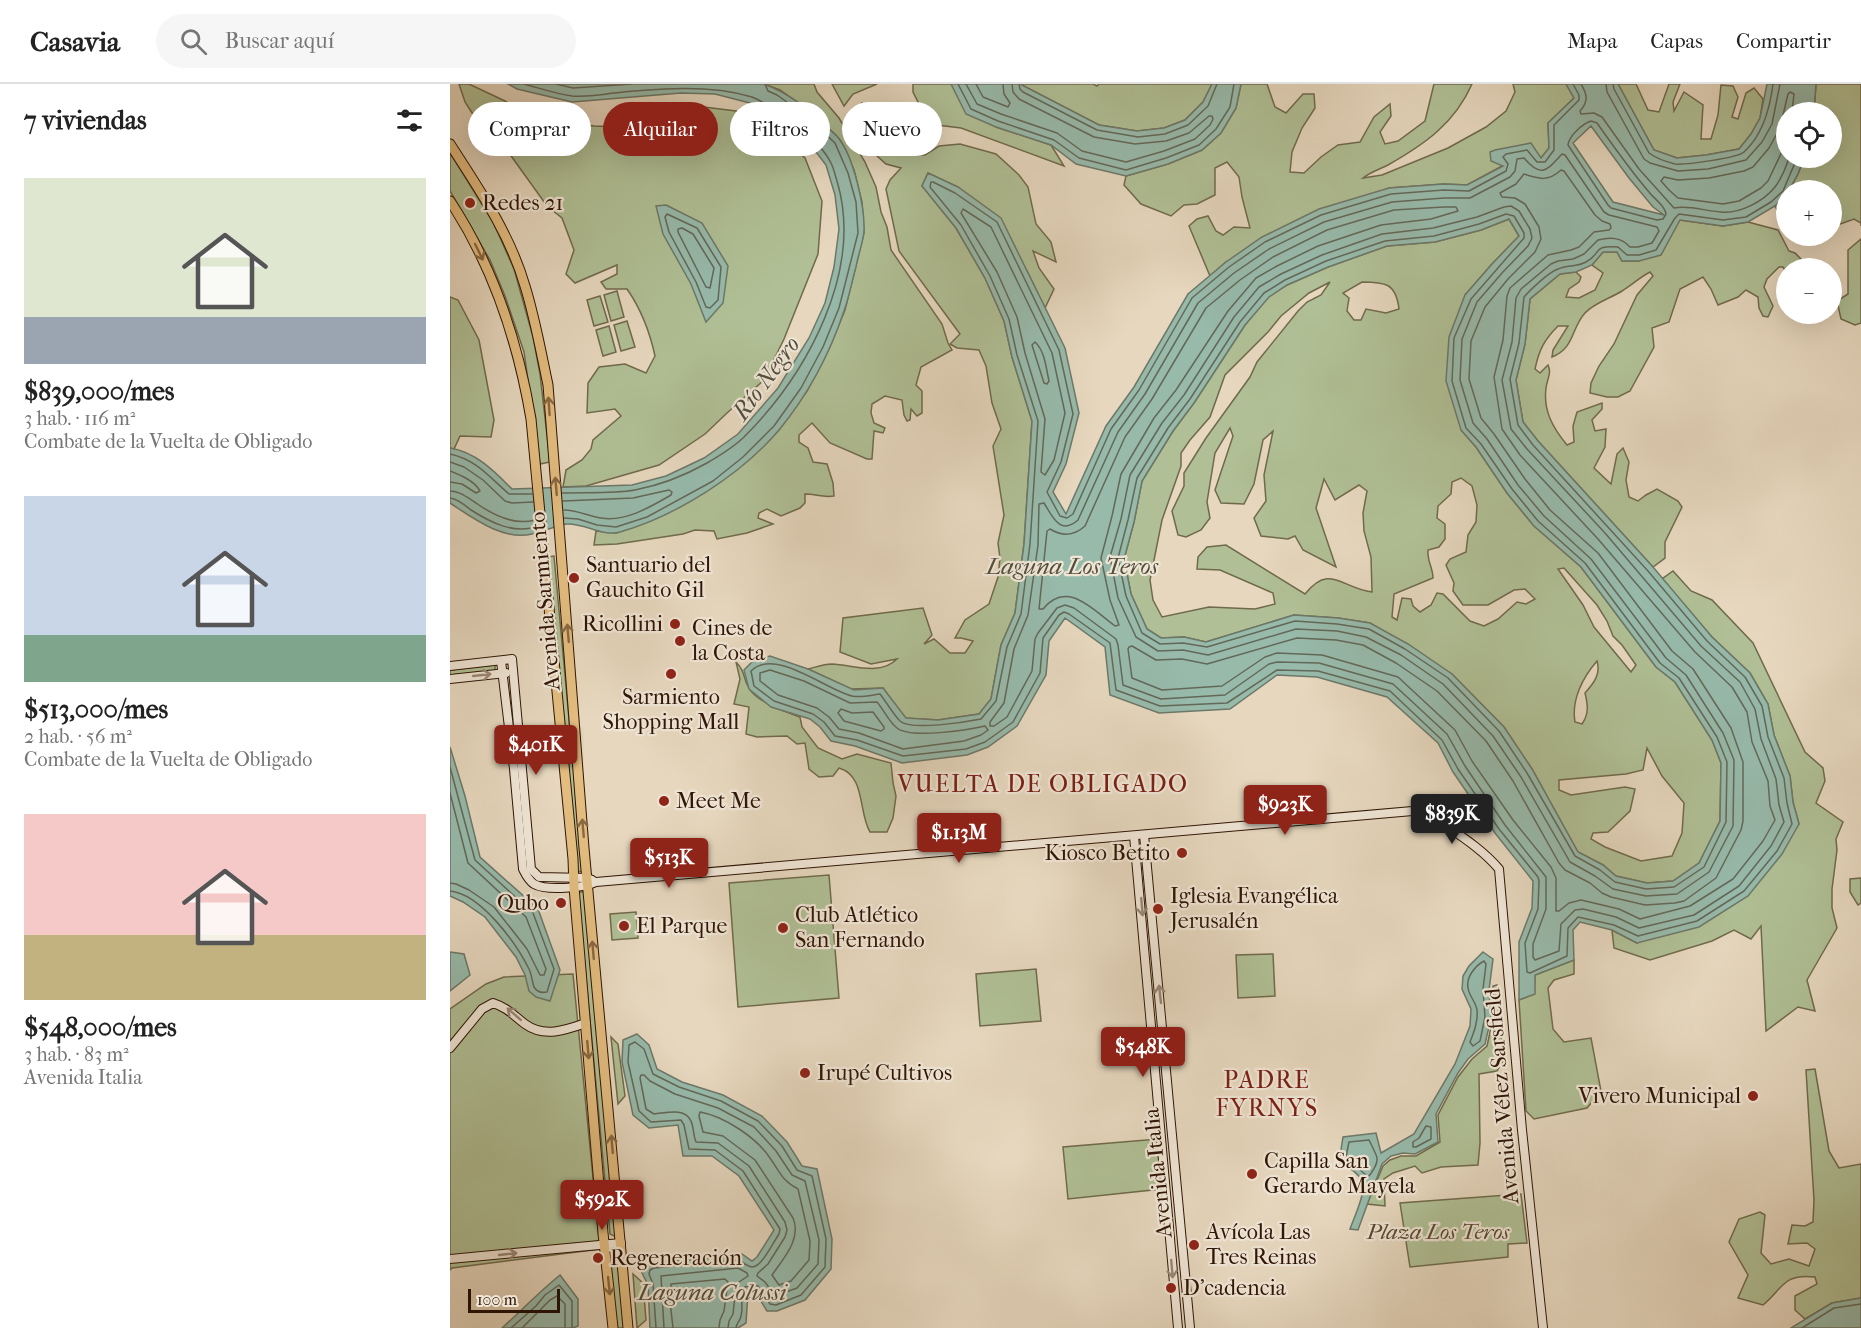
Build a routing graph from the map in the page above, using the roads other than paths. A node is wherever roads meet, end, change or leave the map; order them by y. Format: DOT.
graph roads {
  1 [pos="450,144"];
  2 [pos="450,201"];
  3 [pos="501,661"];
  4 [pos="450,666"];
  5 [pos="513,672"];
  6 [pos="503,673"];
  7 [pos="450,679"];
  8 [pos="518,768"];
  9 [pos="1139,836"];
  10 [pos="590,882"];
  11 [pos="574,883"];
  12 [pos="586,1023"];
  13 [pos="450,1048"];
  14 [pos="621,1243"];
  15 [pos="604,1244"];
  16 [pos="450,1259"];
  17 [pos="613,1328"];
  18 [pos="628,1328"];
  19 [pos="1178,1328"];
  20 [pos="1190,1328"];
  21 [pos="1543,1328"];
  10 -- 1 [label="main road, Avenida Sarmiento, one-way"];
  2 -- 11 [label="main road, Avenida Sarmiento, one-way"];
  3 -- 4 [label="street"];
  3 -- 5 [label="street"];
  3 -- 6 [label="street"];
  5 -- 6 [label="street"];
  5 -- 8 [label="street"];
  7 -- 6 [label="street, one-way"];
  6 -- 8 [label="street"];
  8 -- 11 [label="street"];
  9 -- 10 [label="street"];
  9 -- 19 [label="street, Avenida Italia, one-way"];
  20 -- 9 [label="street, Avenida Italia, one-way"];
  9 -- 21 [label="street, Avenida Vélez Sarsfield"];
  10 -- 11 [label="street"];
  14 -- 10 [label="main road, Avenida Sarmiento, one-way"];
  11 -- 12 [label="main road, Avenida Sarmiento"];
  12 -- 13 [label="street, one-way"];
  12 -- 15 [label="main road, Avenida Sarmiento, one-way"];
  14 -- 15 [label="street"];
  14 -- 18 [label="main road, Avenida Sarmiento"];
  16 -- 15 [label="street, one-way"];
  15 -- 17 [label="main road, Avenida Sarmiento, one-way"];
}
